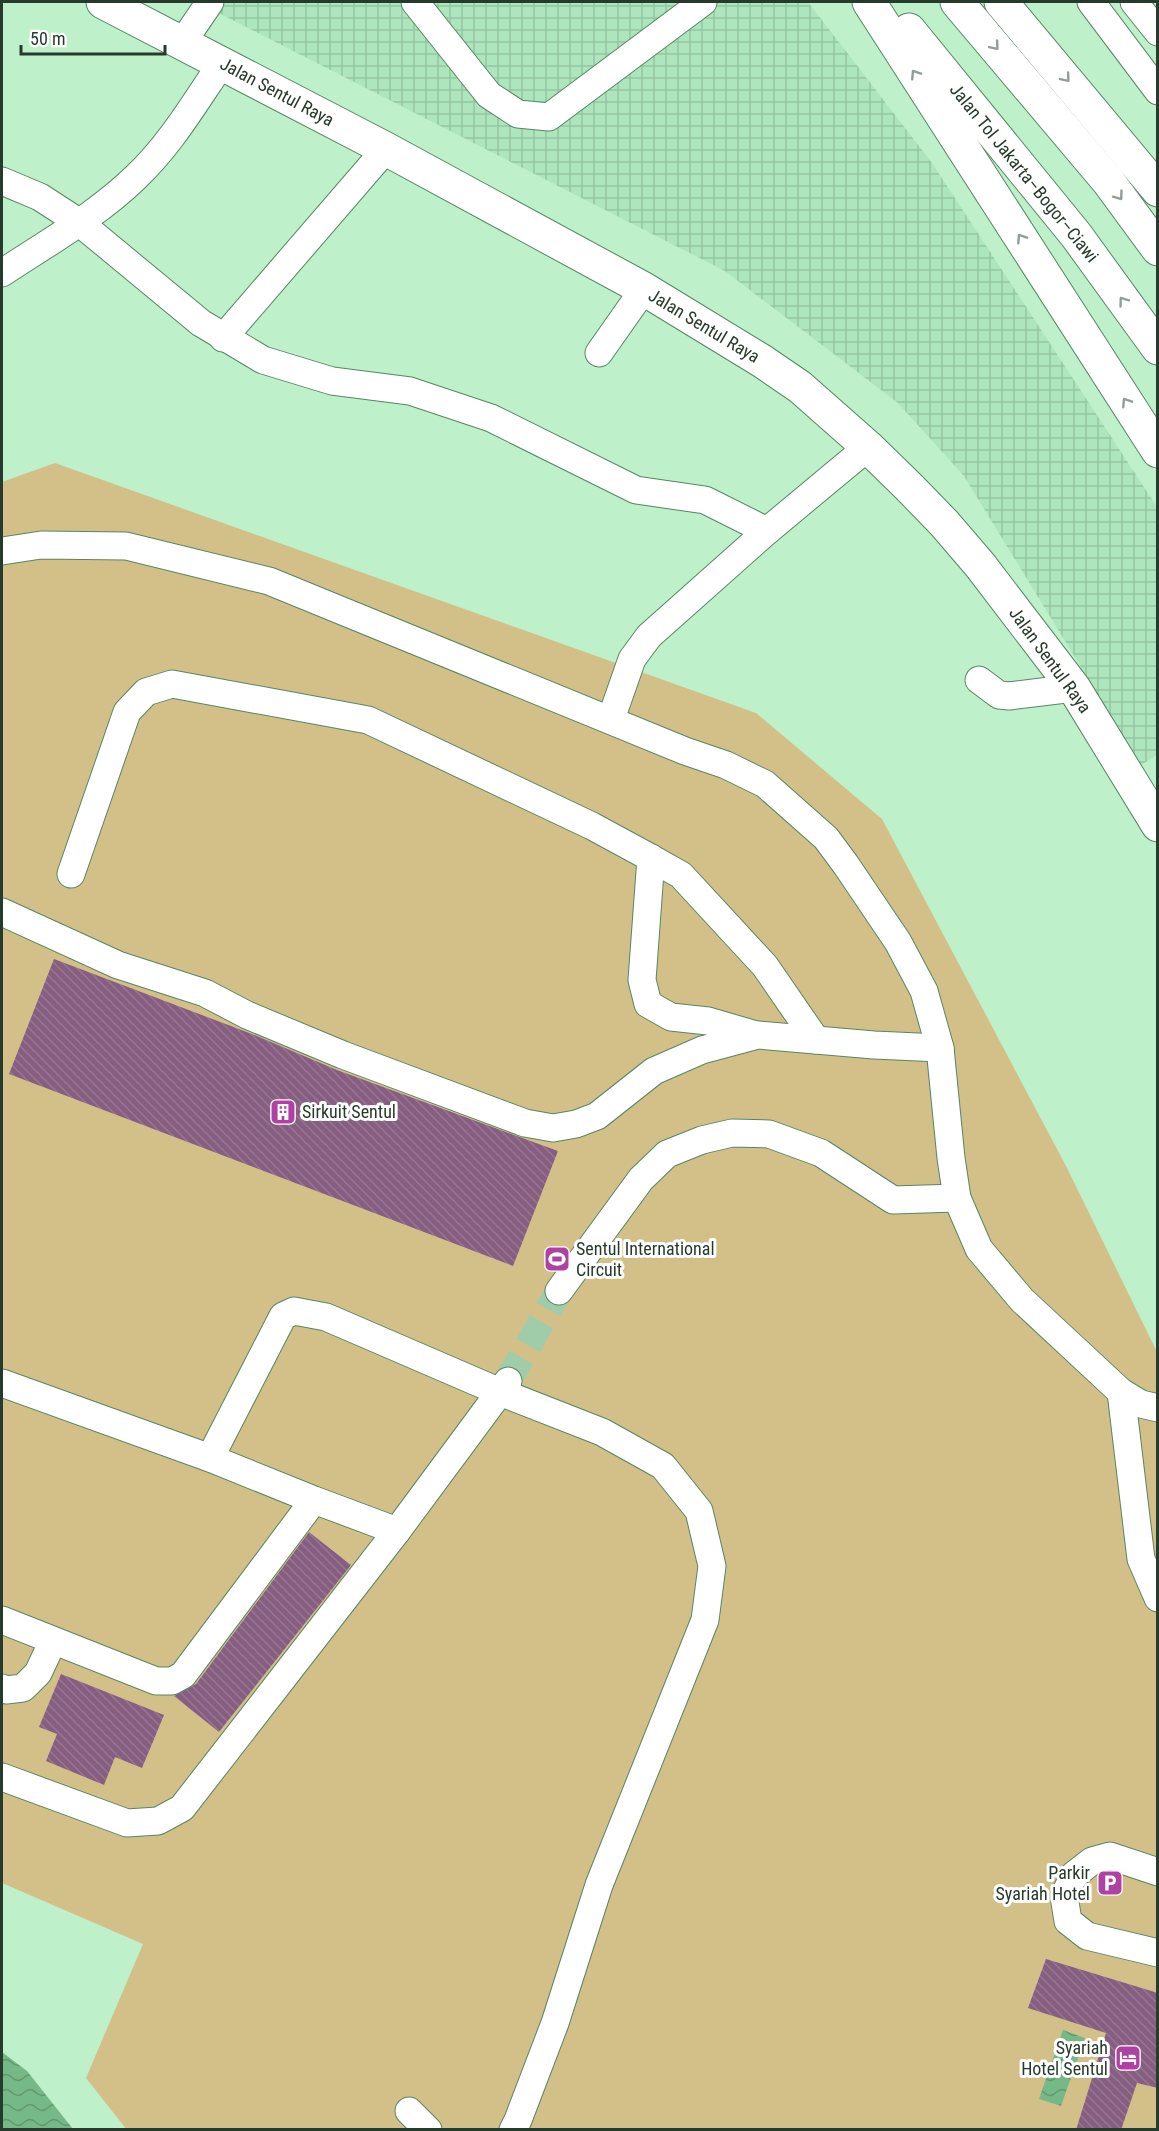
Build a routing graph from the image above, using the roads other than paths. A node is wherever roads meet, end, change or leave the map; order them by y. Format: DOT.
graph roads {
  1 [pos="103,2"];
  2 [pos="210,2"];
  3 [pos="415,2"];
  4 [pos="703,2"];
  5 [pos="869,2"];
  6 [pos="886,2"];
  7 [pos="957,2"];
  8 [pos="1001,2"];
  9 [pos="1091,2"];
  10 [pos="1134,2"];
  11 [pos="1158,32"];
  12 [pos="182,43"];
  13 [pos="222,63"];
  14 [pos="1158,92"];
  15 [pos="386,149"];
  16 [pos="2,181"];
  17 [pos="1158,190"];
  18 [pos="80,223"];
  19 [pos="1158,249"];
  20 [pos="2,273"];
  21 [pos="644,289"];
  22 [pos="223,338"];
  23 [pos="1158,348"];
  24 [pos="599,354"];
  25 [pos="868,447"];
  26 [pos="1158,451"];
  27 [pos="767,531"];
  28 [pos="2,551"];
  29 [pos="979,680"];
  30 [pos="1074,688"];
  31 [pos="611,719"];
  32 [pos="1158,825"];
  33 [pos="651,858"];
  34 [pos="71,874"];
  35 [pos="2,912"];
  36 [pos="758,1035"];
  37 [pos="816,1040"];
  38 [pos="940,1048"];
  39 [pos="957,1198"];
  40 [pos="559,1291"];
  41 [pos="2,1383"];
  42 [pos="504,1386"];
  43 [pos="1121,1392"];
  44 [pos="1158,1407"];
  45 [pos="210,1458"];
  46 [pos="314,1500"];
  47 [pos="398,1531"];
  48 [pos="1158,1598"];
  49 [pos="2,1620"];
  50 [pos="53,1641"];
  51 [pos="2,1688"];
  52 [pos="2,1778"];
  53 [pos="1158,1872"];
  54 [pos="1158,1953"];
  55 [pos="409,2111"];
  56 [pos="428,2130"];
  57 [pos="513,2130"];
  1 -- 12 [label="main road, Jalan Sentul Raya"];
  2 -- 12 [label="street"];
  3 -- 4 [label="street"];
  26 -- 5 [label="main road, one-way"];
  23 -- 6 [label="main road, Jalan Tol Jakarta–Bogor–Ciawi, one-way"];
  7 -- 19 [label="main road, one-way"];
  8 -- 17 [label="main road, one-way"];
  9 -- 14 [label="street"];
  10 -- 11 [label="street"];
  12 -- 13 [label="main road, Jalan Sentul Raya"];
  13 -- 15 [label="main road, Jalan Sentul Raya"];
  13 -- 18 [label="street"];
  15 -- 21 [label="main road, Jalan Sentul Raya"];
  15 -- 22 [label="street"];
  16 -- 18 [label="street"];
  18 -- 20 [label="street"];
  18 -- 22 [label="street"];
  21 -- 24 [label="street"];
  21 -- 25 [label="main road, Jalan Sentul Raya"];
  22 -- 27 [label="street"];
  25 -- 27 [label="street"];
  25 -- 30 [label="main road, Jalan Sentul Raya"];
  27 -- 31 [label="street"];
  28 -- 31 [label="street"];
  29 -- 30 [label="street"];
  30 -- 32 [label="main road, Jalan Sentul Raya"];
  31 -- 38 [label="street"];
  33 -- 34 [label="street"];
  33 -- 36 [label="street"];
  33 -- 37 [label="street"];
  35 -- 36 [label="street"];
  36 -- 37 [label="street"];
  37 -- 38 [label="street"];
  38 -- 39 [label="street"];
  39 -- 40 [label="street"];
  39 -- 43 [label="street"];
  41 -- 45 [label="street"];
  42 -- 45 [label="street"];
  42 -- 47 [label="street"];
  42 -- 57 [label="street"];
  43 -- 44 [label="street"];
  43 -- 48 [label="street"];
  45 -- 46 [label="street"];
  46 -- 47 [label="street"];
  46 -- 50 [label="street"];
  47 -- 52 [label="street"];
  49 -- 50 [label="street"];
  50 -- 51 [label="street"];
  53 -- 54 [label="street"];
  55 -- 56 [label="street"];
}
